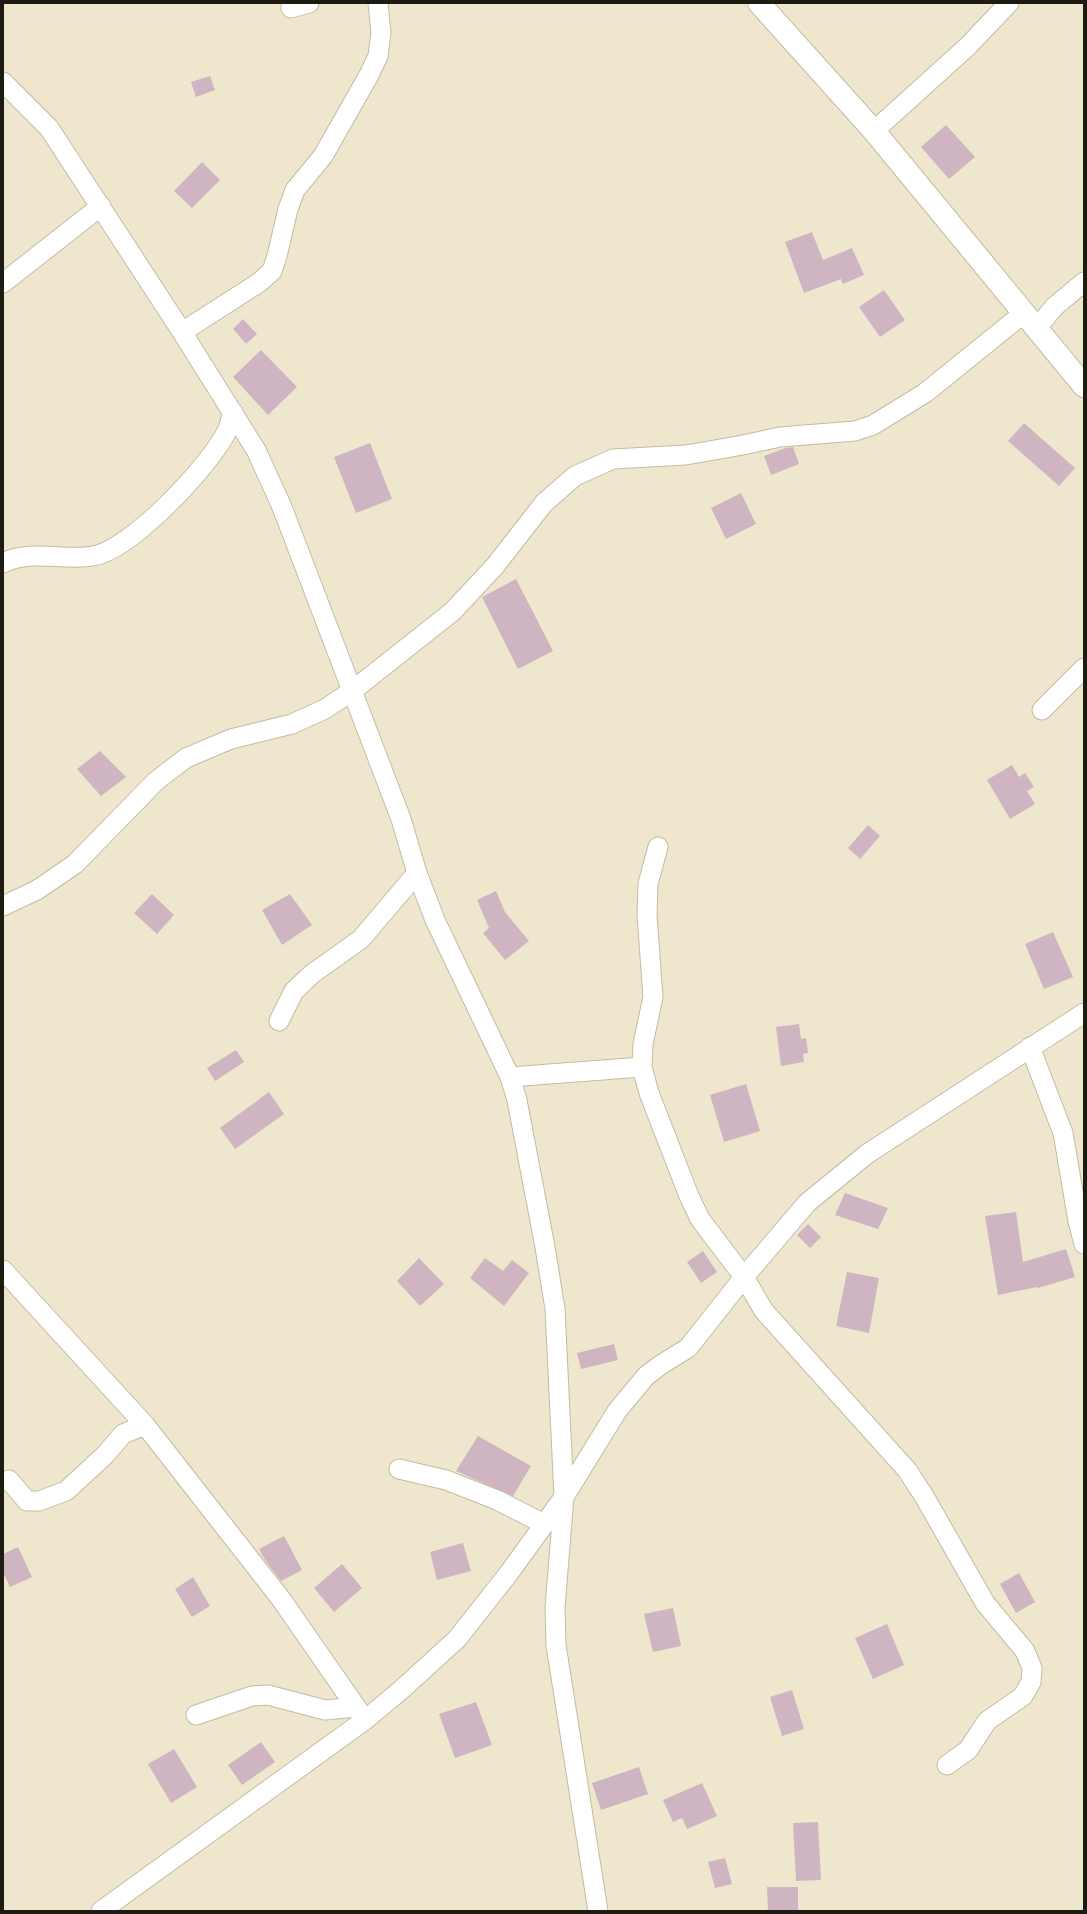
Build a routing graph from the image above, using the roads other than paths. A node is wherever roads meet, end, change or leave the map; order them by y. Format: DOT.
graph roads {
  1 [pos="309,3"];
  2 [pos="378,3"];
  3 [pos="759,3"];
  4 [pos="1009,3"];
  5 [pos="291,8"];
  6 [pos="6,90"];
  7 [pos="874,131"];
  8 [pos="101,206"];
  9 [pos="1084,282"];
  10 [pos="3,283"];
  11 [pos="1031,321"];
  12 [pos="182,332"];
  13 [pos="1084,386"];
  14 [pos="233,412"];
  15 [pos="3,563"];
  16 [pos="1084,668"];
  17 [pos="352,691"];
  18 [pos="1042,710"];
  19 [pos="658,847"];
  20 [pos="417,873"];
  21 [pos="3,906"];
  22 [pos="1084,1013"];
  23 [pos="280,1020"];
  24 [pos="1030,1047"];
  25 [pos="642,1067"];
  26 [pos="510,1076"];
  27 [pos="1084,1244"];
  28 [pos="3,1270"];
  29 [pos="744,1277"];
  30 [pos="145,1425"];
  31 [pos="399,1469"];
  32 [pos="9,1480"];
  33 [pos="564,1497"];
  34 [pos="544,1524"];
  35 [pos="361,1714"];
  36 [pos="196,1715"];
  37 [pos="947,1765"];
  38 [pos="101,1911"];
  39 [pos="598,1911"];
  1 -- 5 [label="street"];
  2 -- 12 [label="street"];
  3 -- 7 [label="street"];
  4 -- 7 [label="street"];
  6 -- 8 [label="street"];
  7 -- 11 [label="street"];
  8 -- 10 [label="street"];
  8 -- 12 [label="street"];
  9 -- 11 [label="street"];
  11 -- 13 [label="street"];
  11 -- 17 [label="street"];
  12 -- 14 [label="street"];
  14 -- 15 [label="street"];
  14 -- 17 [label="street"];
  16 -- 18 [label="street"];
  17 -- 20 [label="street"];
  17 -- 21 [label="street"];
  19 -- 25 [label="street"];
  20 -- 23 [label="street"];
  20 -- 26 [label="street"];
  22 -- 24 [label="street"];
  24 -- 27 [label="street"];
  24 -- 29 [label="street"];
  25 -- 26 [label="street"];
  25 -- 29 [label="street"];
  26 -- 33 [label="street"];
  28 -- 30 [label="street"];
  29 -- 33 [label="street"];
  29 -- 37 [label="street"];
  30 -- 32 [label="street"];
  30 -- 35 [label="street"];
  31 -- 34 [label="street"];
  33 -- 34 [label="street"];
  33 -- 39 [label="street"];
  34 -- 35 [label="street"];
  35 -- 36 [label="street"];
  35 -- 38 [label="street"];
}
